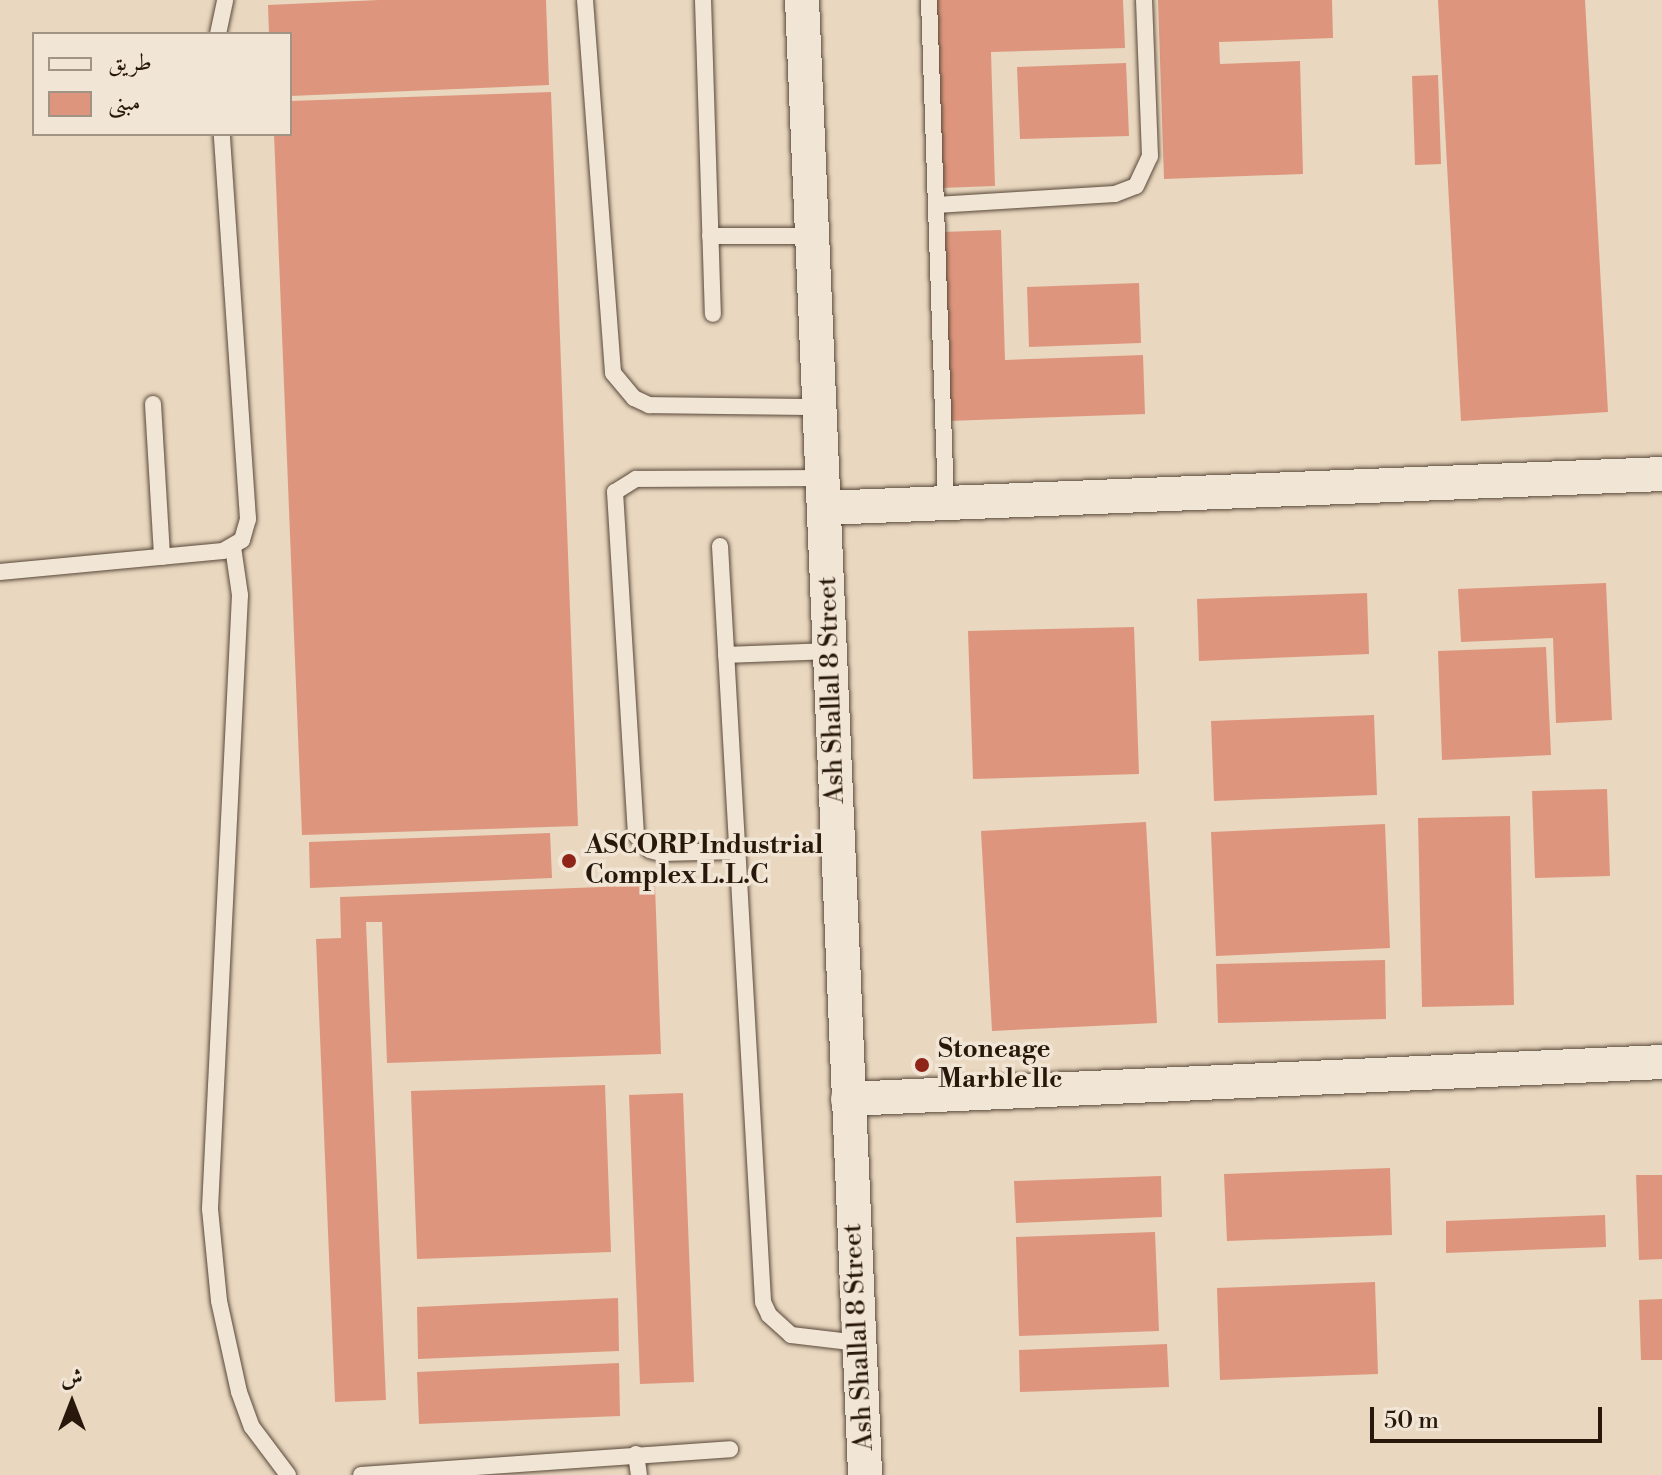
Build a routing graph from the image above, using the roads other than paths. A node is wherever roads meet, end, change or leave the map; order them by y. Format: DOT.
graph roads {
  1 [pos="225,0"];
  2 [pos="585,0"];
  3 [pos="703,0"];
  4 [pos="802,0"];
  5 [pos="929,0"];
  6 [pos="1144,0"];
  7 [pos="218,32"];
  8 [pos="222,136"];
  9 [pos="936,205"];
  10 [pos="710,236"];
  11 [pos="813,236"];
  12 [pos="713,314"];
  13 [pos="153,404"];
  14 [pos="820,407"];
  15 [pos="1662,474"];
  16 [pos="824,493"];
  17 [pos="946,503"];
  18 [pos="720,546"];
  19 [pos="233,547"];
  20 [pos="162,557"];
  21 [pos="0,572"];
  22 [pos="830,651"];
  23 [pos="726,655"];
  24 [pos="737,851"];
  25 [pos="1662,1062"];
  26 [pos="848,1099"];
  27 [pos="859,1343"];
  28 [pos="730,1449"];
  29 [pos="636,1454"];
  30 [pos="414,1471"];
  31 [pos="288,1475"];
  32 [pos="361,1475"];
  33 [pos="639,1475"];
  34 [pos="865,1475"];
  1 -- 7 [label="lane"];
  2 -- 14 [label="lane"];
  3 -- 10 [label="lane"];
  4 -- 11 [label="street, Ash Shallal 8 Street"];
  5 -- 9 [label="lane"];
  6 -- 9 [label="lane"];
  8 -- 19 [label="lane"];
  9 -- 17 [label="lane"];
  10 -- 11 [label="lane"];
  10 -- 12 [label="lane"];
  11 -- 14 [label="street, Ash Shallal 8 Street"];
  13 -- 20 [label="lane"];
  14 -- 16 [label="street, Ash Shallal 8 Street"];
  15 -- 17 [label="street"];
  16 -- 17 [label="street"];
  16 -- 22 [label="street, Ash Shallal 8 Street"];
  16 -- 24 [label="lane"];
  18 -- 23 [label="lane"];
  19 -- 20 [label="lane"];
  19 -- 31 [label="lane"];
  20 -- 21 [label="lane"];
  22 -- 23 [label="lane"];
  22 -- 26 [label="street, Ash Shallal 8 Street"];
  23 -- 24 [label="lane"];
  24 -- 27 [label="lane"];
  25 -- 26 [label="street"];
  26 -- 27 [label="street, Ash Shallal 8 Street"];
  27 -- 34 [label="street, Ash Shallal 8 Street"];
  28 -- 29 [label="lane"];
  29 -- 30 [label="lane"];
  29 -- 33 [label="lane"];
  30 -- 32 [label="lane"];
}
